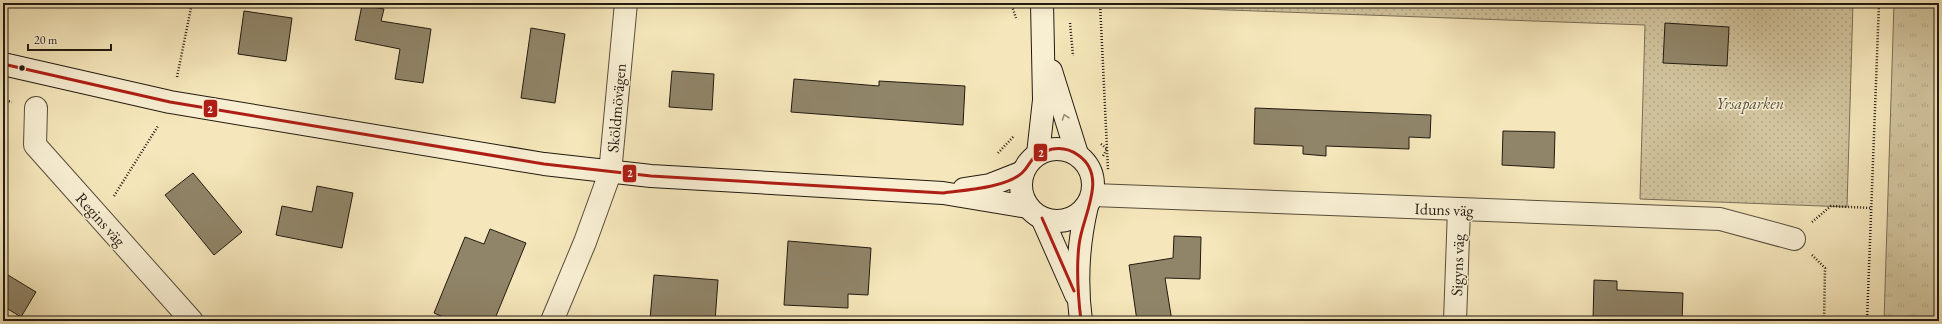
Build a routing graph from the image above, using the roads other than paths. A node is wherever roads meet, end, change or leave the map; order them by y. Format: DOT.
graph roads {
  1 [pos="626,3"];
  2 [pos="1042,3"];
  3 [pos="1043,41"];
  4 [pos="3,64"];
  5 [pos="36,108"];
  6 [pos="1038,154"];
  7 [pos="1077,154"];
  8 [pos="1023,172"];
  9 [pos="610,173"];
  10 [pos="943,193"];
  11 [pos="1090,200"];
  12 [pos="1459,209"];
  13 [pos="1035,212"];
  14 [pos="1794,239"];
  15 [pos="1080,311"];
  16 [pos="192,321"];
  17 [pos="552,321"];
  18 [pos="1455,321"];
  1 -- 9 [label="street, Sköldmövägen"];
  2 -- 3 [label="street"];
  3 -- 6 [label="street"];
  7 -- 3 [label="street, one-way"];
  4 -- 9 [label="street"];
  5 -- 16 [label="street, Regins väg"];
  6 -- 7 [label="street"];
  6 -- 8 [label="street"];
  7 -- 11 [label="street"];
  8 -- 10 [label="street"];
  8 -- 13 [label="street"];
  9 -- 10 [label="street"];
  9 -- 17 [label="street, Sköldmövägen"];
  10 -- 13 [label="street"];
  11 -- 12 [label="street, Iduns väg"];
  11 -- 13 [label="street"];
  11 -- 15 [label="street"];
  12 -- 14 [label="street, Iduns väg"];
  12 -- 18 [label="street, Sigyns väg"];
  13 -- 15 [label="street"];
}
